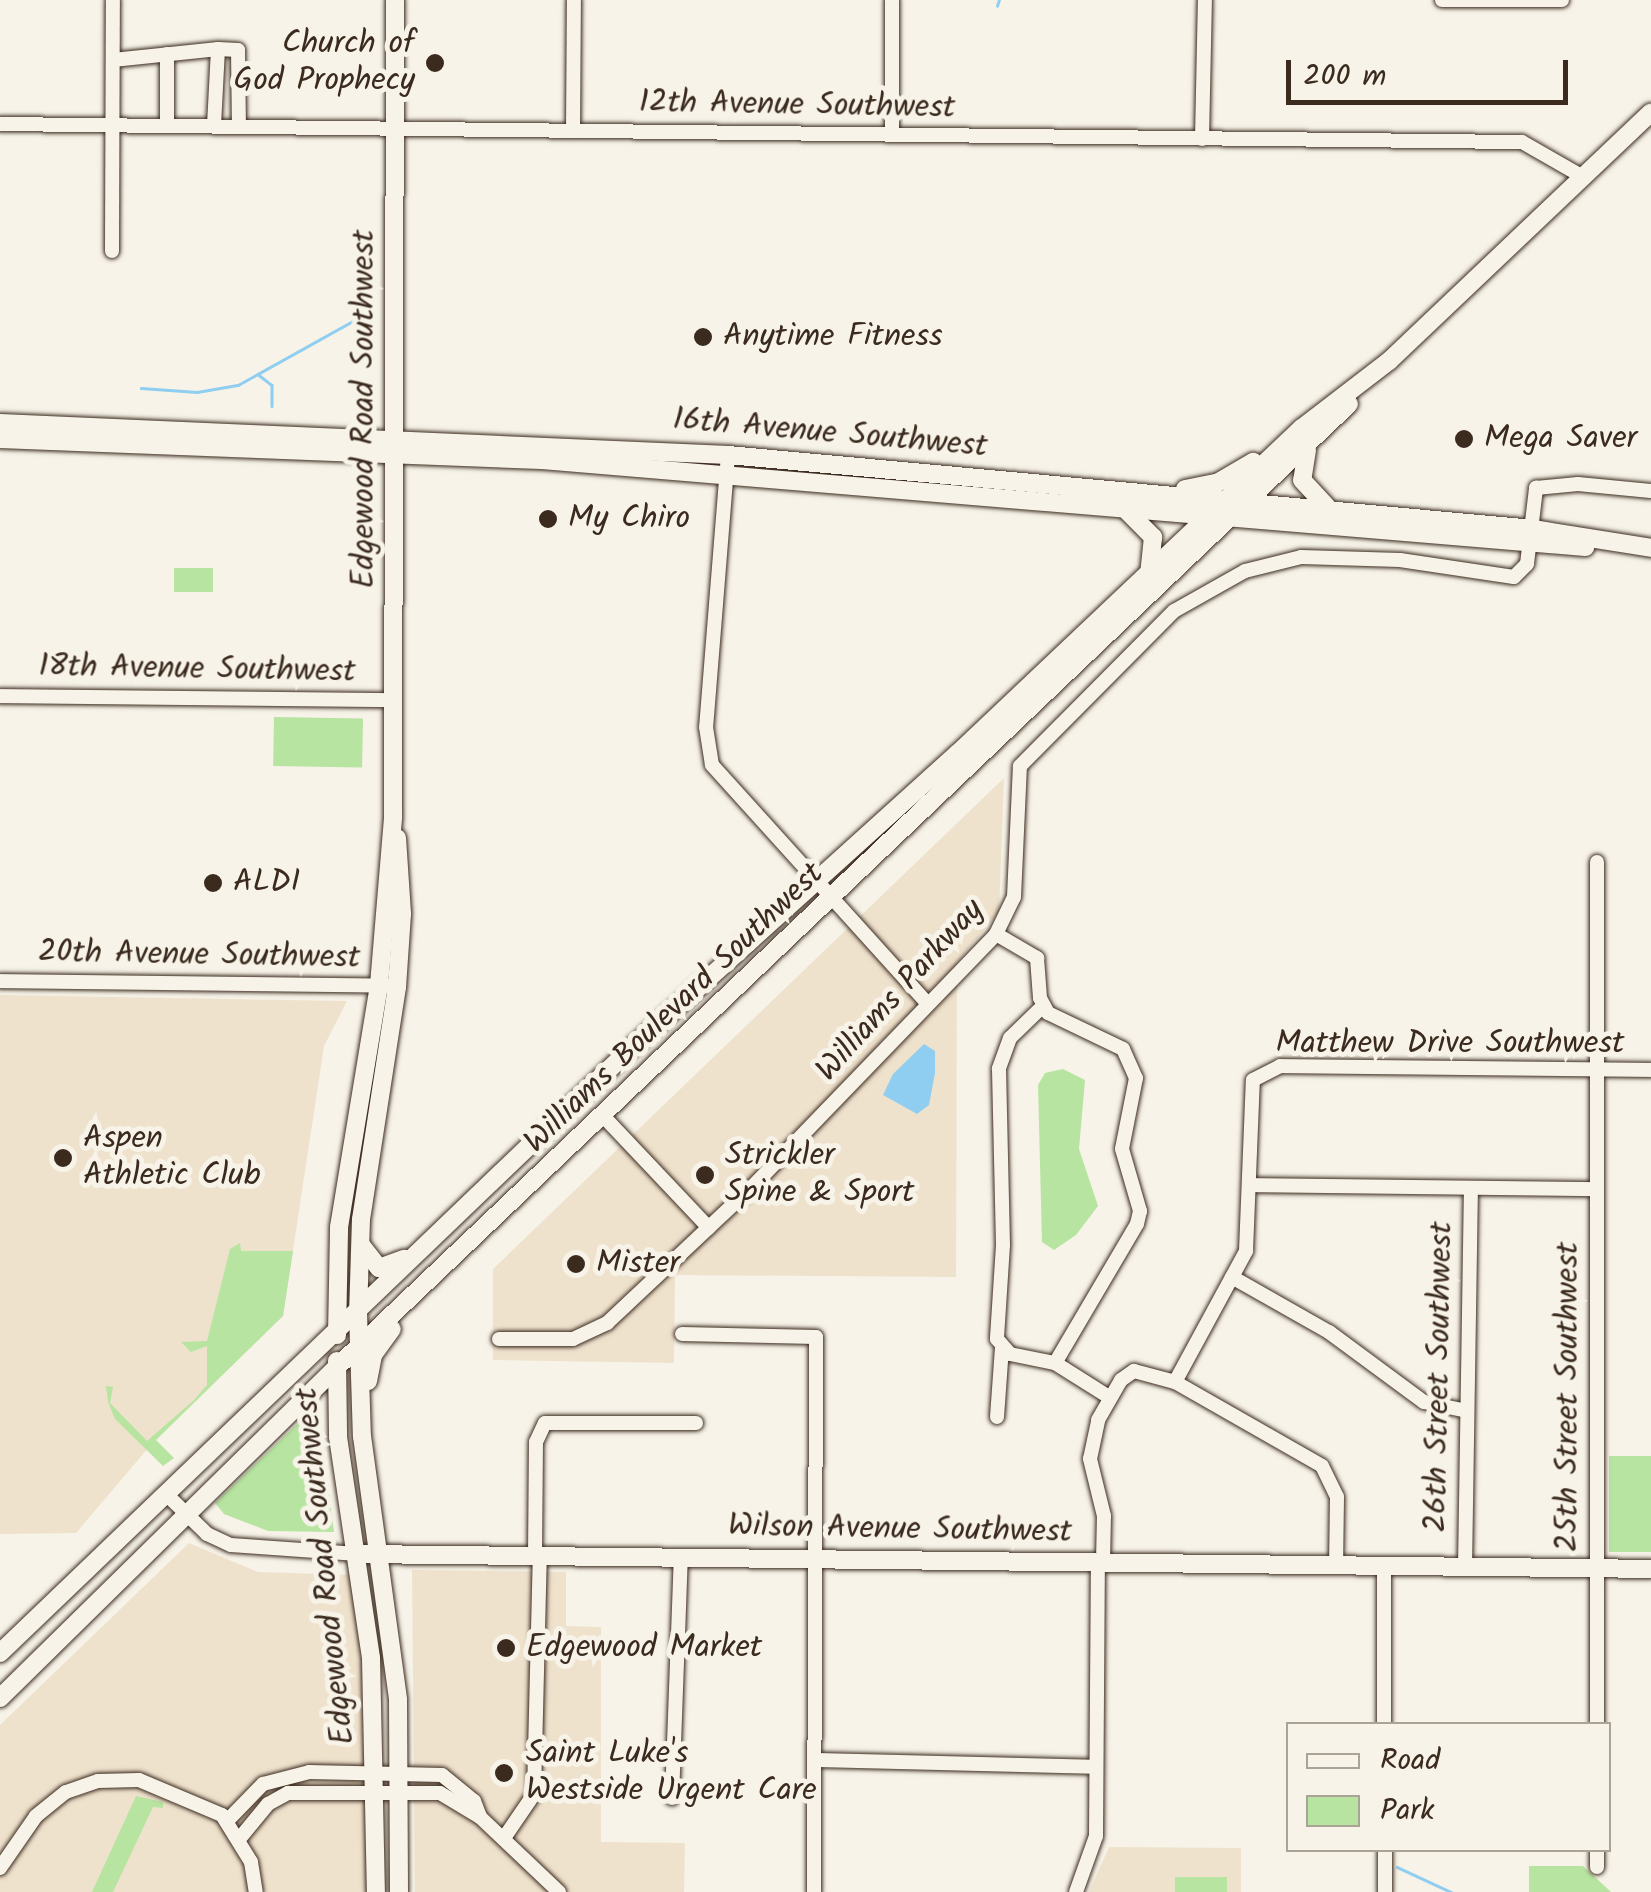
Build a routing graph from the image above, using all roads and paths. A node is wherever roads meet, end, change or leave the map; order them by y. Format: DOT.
graph roads {
  1 [pos="113,0"];
  2 [pos="395,0"];
  3 [pos="574,0"];
  4 [pos="892,0"];
  5 [pos="1205,0"];
  6 [pos="1442,0"];
  7 [pos="1562,0"];
  8 [pos="218,49"];
  9 [pos="167,54"];
  10 [pos="114,60"];
  11 [pos="1651,112"];
  12 [pos="0,124"];
  13 [pos="114,125"];
  14 [pos="167,126"];
  15 [pos="214,126"];
  16 [pos="238,127"];
  17 [pos="396,129"];
  18 [pos="573,131"];
  19 [pos="892,135"];
  20 [pos="1202,138"];
  21 [pos="1584,177"];
  22 [pos="112,251"];
  23 [pos="0,423"];
  24 [pos="1306,436"];
  25 [pos="0,440"];
  26 [pos="395,443"];
  27 [pos="728,464"];
  28 [pos="1651,491"];
  29 [pos="1145,492"];
  30 [pos="1227,499"];
  31 [pos="1250,502"];
  32 [pos="1124,508"];
  33 [pos="1332,510"];
  34 [pos="1208,517"];
  35 [pos="1232,520"];
  36 [pos="1299,527"];
  37 [pos="1532,537"];
  38 [pos="1651,548"];
  39 [pos="1149,574"];
  40 [pos="1176,574"];
  41 [pos="0,696"];
  42 [pos="393,700"];
  43 [pos="1597,862"];
  44 [pos="816,882"];
  45 [pos="832,900"];
  46 [pos="996,934"];
  47 [pos="0,981"];
  48 [pos="388,986"];
  49 [pos="927,1003"];
  50 [pos="1043,1006"];
  51 [pos="1596,1070"];
  52 [pos="1651,1070"];
  53 [pos="605,1118"];
  54 [pos="1248,1185"];
  55 [pos="1471,1188"];
  56 [pos="1596,1190"];
  57 [pos="708,1228"];
  58 [pos="360,1240"];
  59 [pos="423,1250"];
  60 [pos="1232,1277"];
  61 [pos="420,1292"];
  62 [pos="358,1312"];
  63 [pos="337,1332"];
  64 [pos="682,1334"];
  65 [pos="499,1339"];
  66 [pos="360,1346"];
  67 [pos="1002,1348"];
  68 [pos="1055,1364"];
  69 [pos="337,1367"];
  70 [pos="1175,1382"];
  71 [pos="1108,1397"];
  72 [pos="1468,1411"];
  73 [pos="997,1417"];
  74 [pos="696,1423"];
  75 [pos="362,1436"];
  76 [pos="167,1496"];
  77 [pos="186,1515"];
  78 [pos="358,1554"];
  79 [pos="382,1554"];
  80 [pos="537,1555"];
  81 [pos="681,1557"];
  82 [pos="814,1558"];
  83 [pos="1100,1562"];
  84 [pos="1336,1565"];
  85 [pos="1384,1566"];
  86 [pos="1465,1567"];
  87 [pos="1596,1568"];
  88 [pos="1651,1569"];
  89 [pos="0,1654"];
  90 [pos="0,1698"];
  91 [pos="1384,1722"];
  92 [pos="1597,1722"];
  93 [pos="814,1760"];
  94 [pos="1096,1767"];
  95 [pos="376,1782"];
  96 [pos="398,1782"];
  97 [pos="672,1798"];
  98 [pos="228,1821"];
  99 [pos="240,1838"];
  100 [pos="504,1838"];
  101 [pos="1384,1852"];
  102 [pos="1597,1852"];
  103 [pos="1597,1866"];
  104 [pos="0,1868"];
  105 [pos="256,1892"];
  106 [pos="376,1892"];
  107 [pos="399,1892"];
  108 [pos="560,1892"];
  109 [pos="814,1892"];
  110 [pos="1076,1892"];
  111 [pos="1384,1892"];
  1 -- 10 [label="street"];
  2 -- 17 [label="main road, Edgewood Road Southwest"];
  3 -- 18 [label="street"];
  4 -- 19 [label="street"];
  5 -- 20 [label="street"];
  6 -- 7 [label="street"];
  8 -- 9 [label="street"];
  8 -- 15 [label="street"];
  8 -- 16 [label="street"];
  9 -- 10 [label="street"];
  9 -- 14 [label="street"];
  10 -- 13 [label="street"];
  11 -- 21 [label="main road, Williams Boulevard Southwest"];
  12 -- 13 [label="street, 12th Avenue Southwest"];
  13 -- 14 [label="street, 12th Avenue Southwest"];
  13 -- 22 [label="street"];
  14 -- 15 [label="street, 12th Avenue Southwest"];
  15 -- 16 [label="street, 12th Avenue Southwest"];
  16 -- 17 [label="street, 12th Avenue Southwest"];
  17 -- 18 [label="street, 12th Avenue Southwest"];
  17 -- 26 [label="main road, Edgewood Road Southwest"];
  18 -- 19 [label="street, 12th Avenue Southwest"];
  19 -- 20 [label="street, 12th Avenue Southwest"];
  20 -- 21 [label="street, 12th Avenue Southwest"];
  21 -- 24 [label="main road, Williams Boulevard Southwest"];
  23 -- 26 [label="main road, 16th Avenue Southwest"];
  24 -- 29 [label="main road"];
  24 -- 30 [label="main road, Williams Boulevard Southwest"];
  24 -- 31 [label="main road, Williams Boulevard Southwest"];
  24 -- 33 [label="main road"];
  25 -- 26 [label="main road, 16th Avenue Southwest"];
  26 -- 27 [label="main road, 16th Avenue Southwest"];
  26 -- 42 [label="main road, Edgewood Road Southwest"];
  27 -- 29 [label="main road, 16th Avenue Southwest"];
  27 -- 32 [label="main road, 16th Avenue Southwest"];
  27 -- 44 [label="street"];
  28 -- 37 [label="street"];
  29 -- 30 [label="main road, 16th Avenue Southwest"];
  30 -- 31 [label="main road, 16th Avenue Southwest"];
  30 -- 34 [label="main road, Williams Boulevard Southwest"];
  31 -- 33 [label="main road, 16th Avenue Southwest"];
  31 -- 35 [label="main road, Williams Boulevard Southwest"];
  32 -- 34 [label="main road, 16th Avenue Southwest"];
  32 -- 39 [label="main road"];
  33 -- 37 [label="main road, 16th Avenue Southwest"];
  34 -- 35 [label="main road, 16th Avenue Southwest"];
  34 -- 39 [label="main road, Williams Boulevard Southwest"];
  35 -- 36 [label="main road, 16th Avenue Southwest"];
  35 -- 40 [label="main road, Williams Boulevard Southwest"];
  36 -- 37 [label="main road, 16th Avenue Southwest"];
  36 -- 40 [label="main road"];
  37 -- 38 [label="main road, 16th Avenue Southwest"];
  37 -- 46 [label="street, Williams Parkway"];
  39 -- 44 [label="main road, Williams Boulevard Southwest"];
  40 -- 45 [label="main road, Williams Boulevard Southwest"];
  41 -- 42 [label="street, 18th Avenue Southwest"];
  42 -- 48 [label="main road, Edgewood Road Southwest"];
  43 -- 51 [label="street, 25th Street Southwest"];
  44 -- 45 [label="street"];
  44 -- 59 [label="main road, Williams Boulevard Southwest"];
  45 -- 49 [label="street"];
  45 -- 53 [label="main road, Williams Boulevard Southwest"];
  46 -- 49 [label="street, Williams Parkway"];
  46 -- 50 [label="street"];
  47 -- 48 [label="street, 20th Avenue Southwest"];
  48 -- 58 [label="main road, Edgewood Road Southwest"];
  48 -- 63 [label="main road, Edgewood Road Southwest"];
  49 -- 57 [label="street, Williams Parkway"];
  50 -- 67 [label="street"];
  50 -- 68 [label="street"];
  51 -- 52 [label="street, Matthew Drive Southwest"];
  51 -- 54 [label="street, Matthew Drive Southwest"];
  51 -- 56 [label="street, 25th Street Southwest"];
  53 -- 57 [label="street"];
  53 -- 61 [label="main road, Williams Boulevard Southwest"];
  54 -- 55 [label="street"];
  54 -- 60 [label="street"];
  55 -- 56 [label="street"];
  55 -- 72 [label="street, 26th Street Southwest"];
  56 -- 87 [label="street, 25th Street Southwest"];
  57 -- 65 [label="street, Williams Parkway"];
  58 -- 59 [label="main road"];
  58 -- 62 [label="main road, Edgewood Road Southwest"];
  59 -- 62 [label="main road, Williams Boulevard Southwest"];
  60 -- 70 [label="street"];
  60 -- 72 [label="street"];
  61 -- 66 [label="main road, Williams Boulevard Southwest"];
  61 -- 75 [label="main road"];
  62 -- 63 [label="main road, Williams Boulevard Southwest"];
  62 -- 66 [label="main road, Edgewood Road Southwest"];
  63 -- 69 [label="main road, Edgewood Road Southwest"];
  63 -- 76 [label="main road, Williams Boulevard Southwest"];
  64 -- 82 [label="street"];
  66 -- 69 [label="main road, Williams Boulevard Southwest"];
  66 -- 75 [label="main road, Edgewood Road Southwest"];
  67 -- 68 [label="street"];
  67 -- 73 [label="street"];
  68 -- 71 [label="street"];
  69 -- 77 [label="main road, Williams Boulevard Southwest"];
  69 -- 78 [label="main road, Edgewood Road Southwest"];
  70 -- 71 [label="street"];
  70 -- 84 [label="street"];
  71 -- 83 [label="street"];
  72 -- 86 [label="street, 26th Street Southwest"];
  74 -- 80 [label="street"];
  75 -- 79 [label="main road, Edgewood Road Southwest"];
  76 -- 77 [label="street, Wilson Avenue Southwest"];
  76 -- 89 [label="main road, Williams Boulevard Southwest"];
  77 -- 78 [label="street, Wilson Avenue Southwest"];
  77 -- 90 [label="main road, Williams Boulevard Southwest"];
  78 -- 79 [label="main road, Wilson Avenue Southwest"];
  78 -- 95 [label="main road, Edgewood Road Southwest"];
  79 -- 80 [label="main road, Wilson Avenue Southwest"];
  79 -- 96 [label="main road, Edgewood Road Southwest"];
  80 -- 81 [label="main road, Wilson Avenue Southwest"];
  80 -- 100 [label="street"];
  81 -- 82 [label="main road, Wilson Avenue Southwest"];
  81 -- 97 [label="street"];
  82 -- 83 [label="main road, Wilson Avenue Southwest"];
  82 -- 93 [label="street"];
  83 -- 84 [label="main road, Wilson Avenue Southwest"];
  83 -- 94 [label="street"];
  84 -- 85 [label="main road, Wilson Avenue Southwest"];
  85 -- 86 [label="main road, Wilson Avenue Southwest"];
  85 -- 91 [label="street"];
  86 -- 87 [label="main road, Wilson Avenue Southwest"];
  87 -- 88 [label="main road, Wilson Avenue Southwest"];
  87 -- 92 [label="street, 25th Street Southwest"];
  93 -- 94 [label="street"];
  93 -- 109 [label="street"];
  94 -- 110 [label="street"];
  95 -- 96 [label="street"];
  95 -- 98 [label="street"];
  95 -- 99 [label="street"];
  95 -- 106 [label="main road, Edgewood Road Southwest"];
  96 -- 100 [label="street"];
  96 -- 107 [label="main road, Edgewood Road Southwest"];
  98 -- 99 [label="street"];
  98 -- 104 [label="street"];
  99 -- 105 [label="street"];
  100 -- 108 [label="street"];
  101 -- 111 [label="street"];
  102 -- 103 [label="street"];
}
